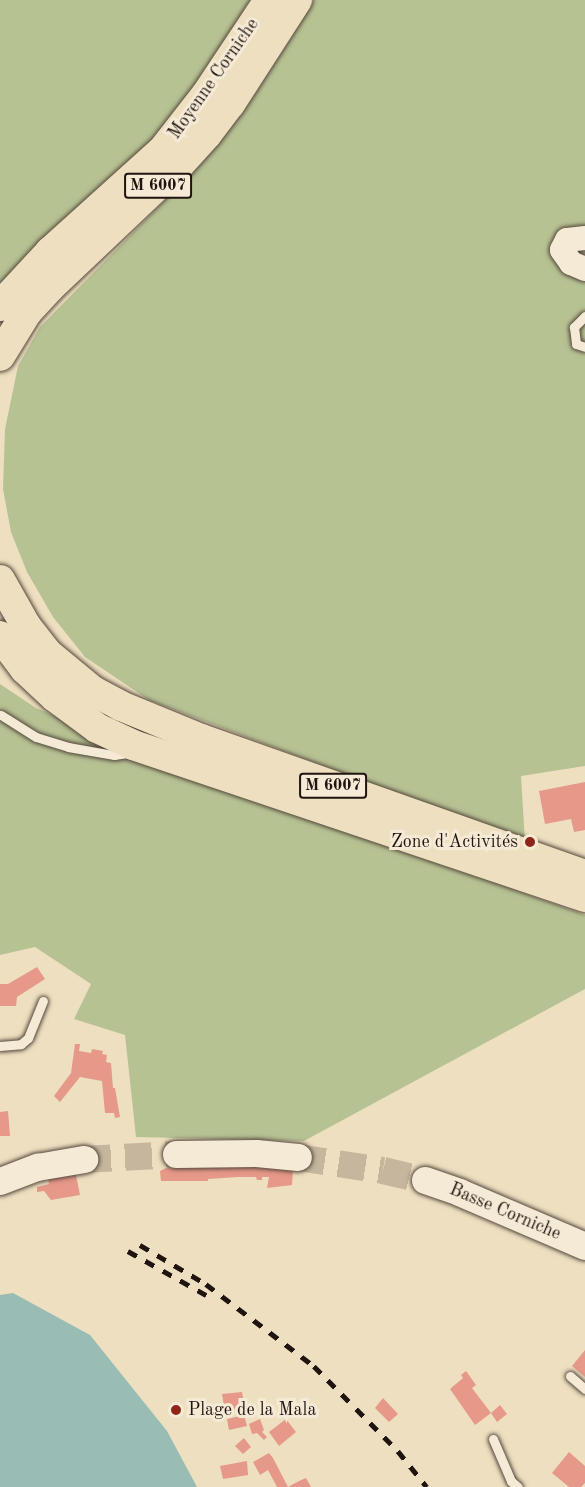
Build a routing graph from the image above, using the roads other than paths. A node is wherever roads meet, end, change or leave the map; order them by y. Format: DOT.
graph roads {
  1 [pos="269,0"];
  2 [pos="297,0"];
  3 [pos="585,238"];
  4 [pos="585,269"];
  5 [pos="1,302"];
  6 [pos="585,316"];
  7 [pos="585,347"];
  8 [pos="0,356"];
  9 [pos="0,580"];
  10 [pos="0,636"];
  11 [pos="1,715"];
  12 [pos="143,748"];
  13 [pos="579,879"];
  14 [pos="43,1001"];
  15 [pos="0,1047"];
  16 [pos="176,1154"];
  17 [pos="298,1157"];
  18 [pos="84,1159"];
  19 [pos="425,1180"];
  20 [pos="0,1181"];
  21 [pos="585,1246"];
  22 [pos="570,1376"];
  23 [pos="585,1389"];
  24 [pos="493,1439"];
  25 [pos="518,1487"];
  1 -- 5 [label="main road, Moyenne Corniche / M 6007"];
  2 -- 8 [label="main road, Moyenne Corniche / M 6007"];
  3 -- 4 [label="street"];
  6 -- 7 [label="lane"];
  9 -- 13 [label="main road, M 6007"];
  10 -- 12 [label="main road, M 6007"];
  11 -- 12 [label="lane"];
  12 -- 13 [label="main road, M 6007"];
  14 -- 15 [label="lane"];
  16 -- 17 [label="main road"];
  18 -- 20 [label="main road"];
  19 -- 21 [label="main road, Basse Corniche"];
  22 -- 23 [label="lane"];
  24 -- 25 [label="lane"];
}
